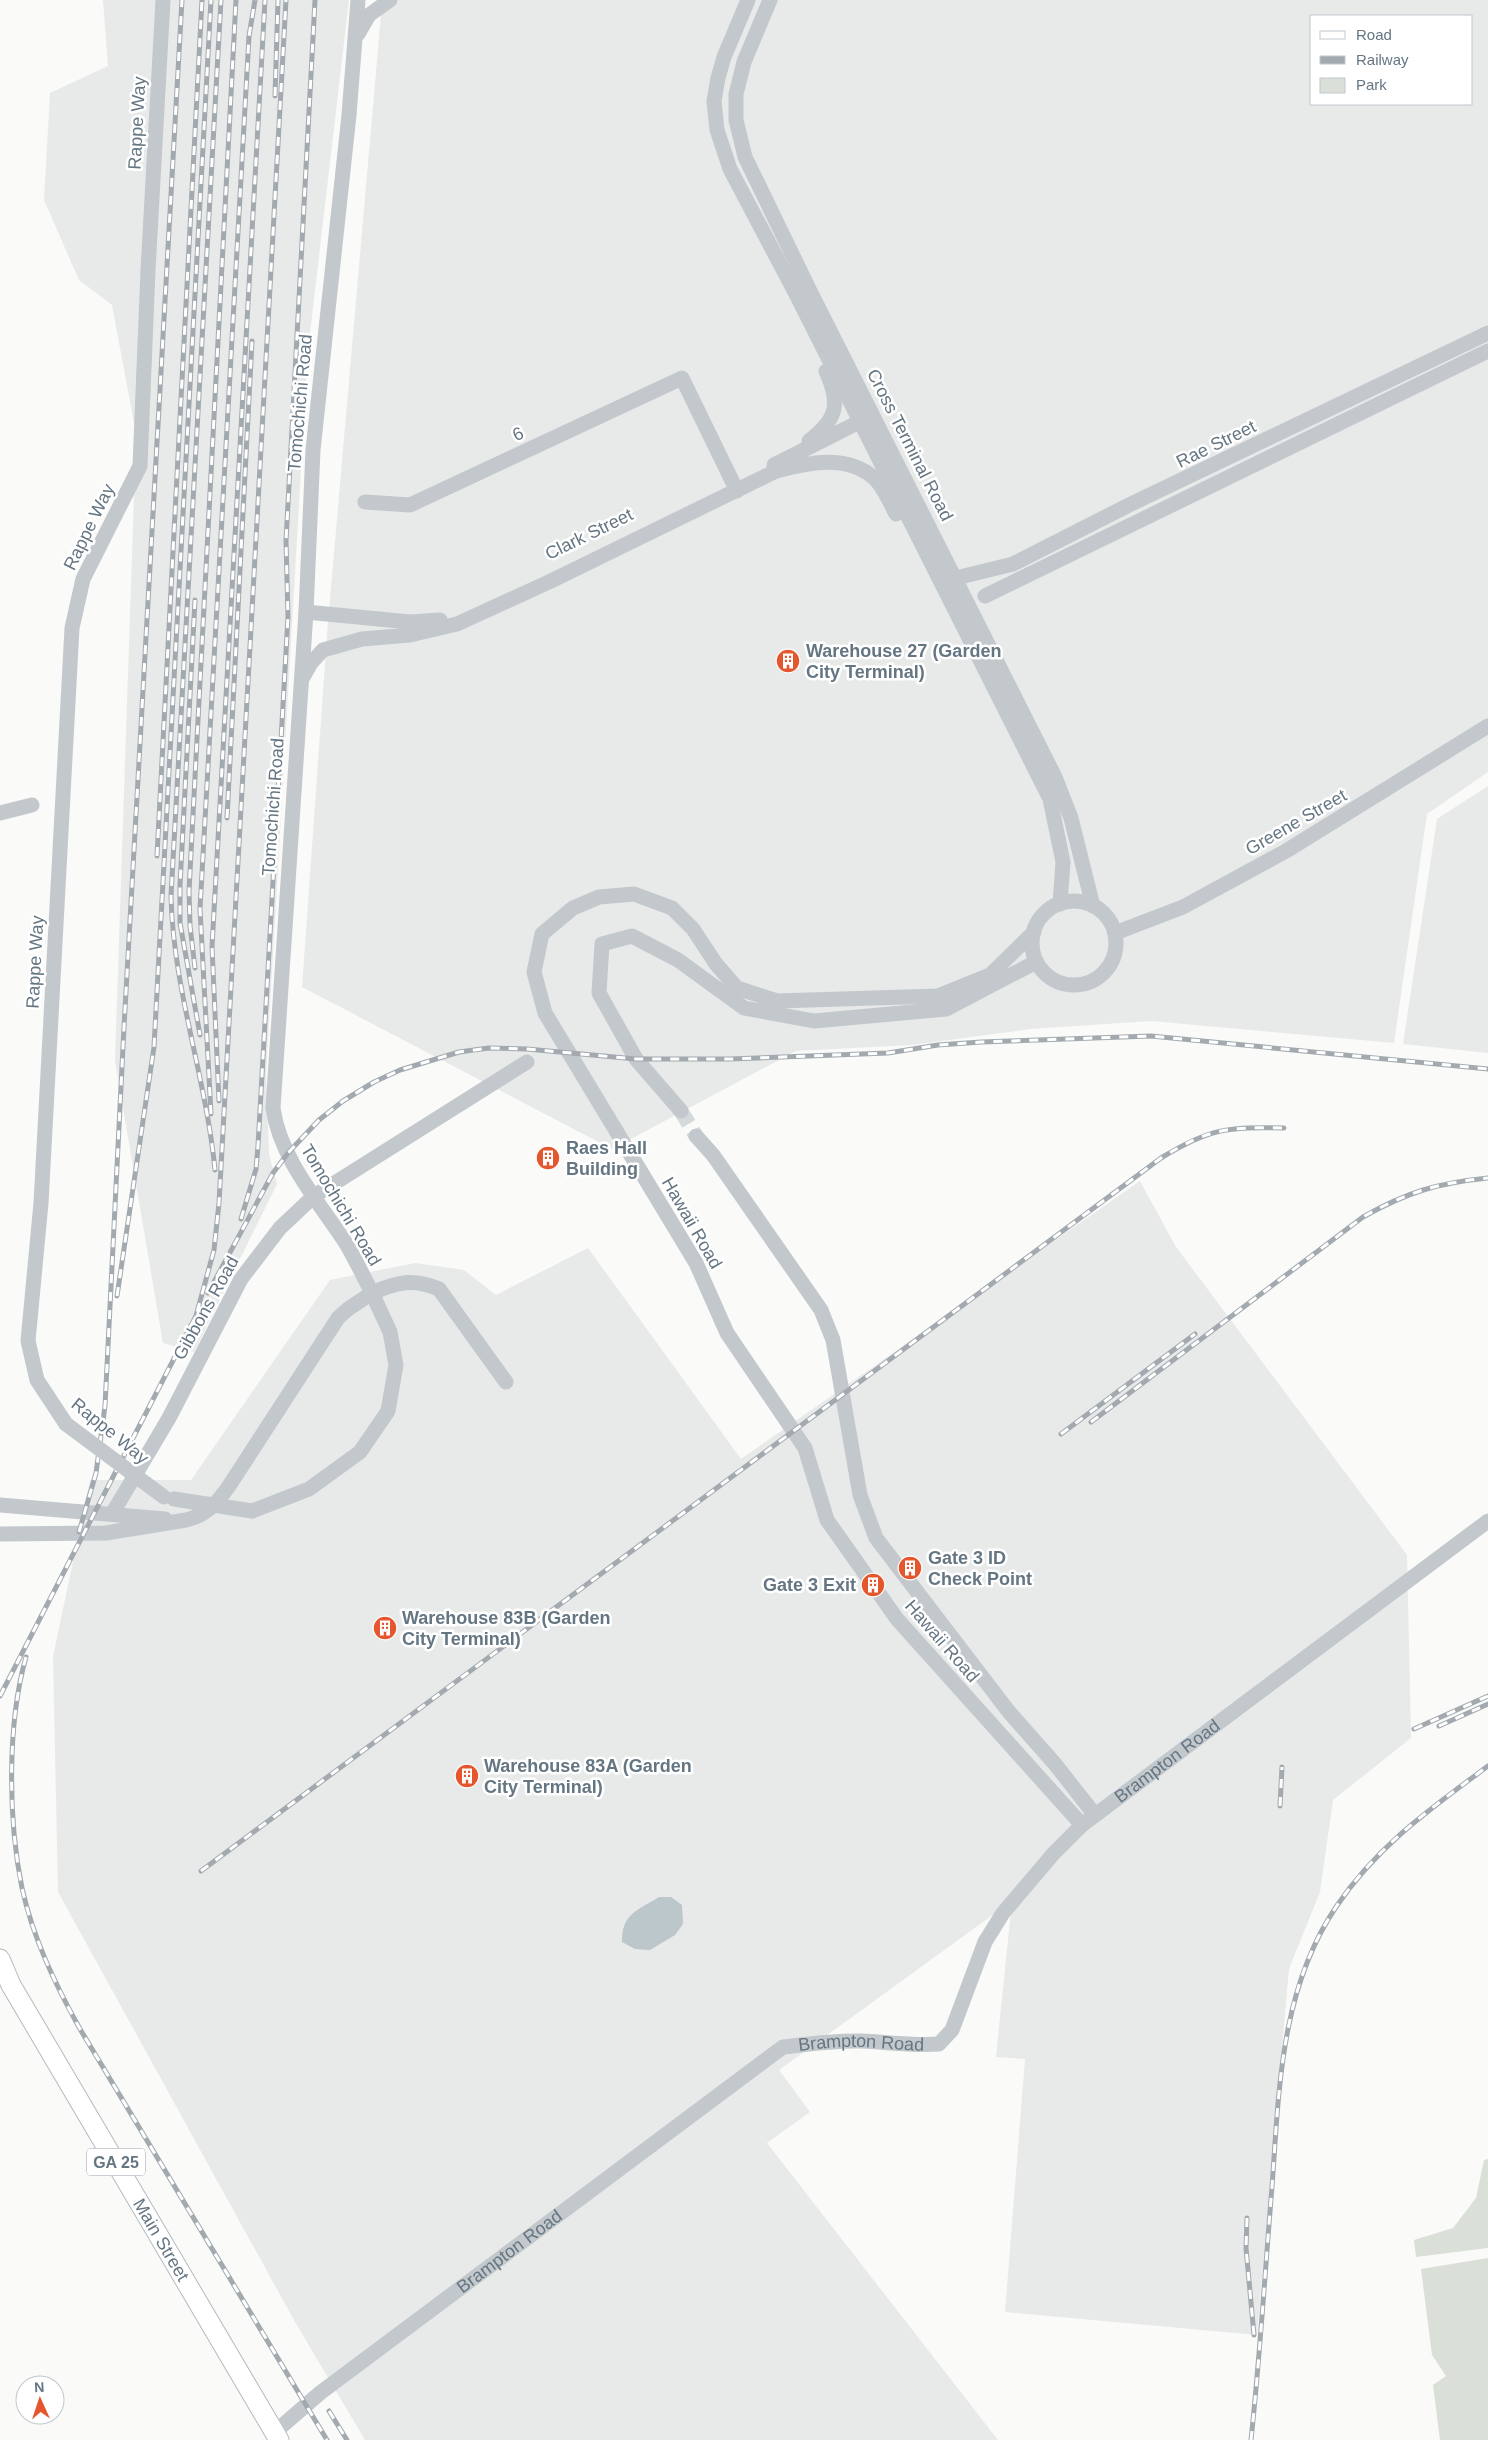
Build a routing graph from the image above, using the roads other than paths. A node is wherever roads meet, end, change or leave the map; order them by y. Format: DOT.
graph roads {
  1 [pos="163,0"];
  2 [pos="358,0"];
  3 [pos="390,0"];
  4 [pos="748,0"];
  5 [pos="770,0"];
  6 [pos="355,40"];
  7 [pos="805,312"];
  8 [pos="1488,333"];
  9 [pos="1488,351"];
  10 [pos="867,419"];
  11 [pos="786,459"];
  12 [pos="735,487"];
  13 [pos="364,502"];
  14 [pos="956,578"];
  15 [pos="940,581"];
  16 [pos="985,596"];
  17 [pos="306,612"];
  18 [pos="301,681"];
  19 [pos="1488,726"];
  20 [pos="32,805"];
  21 [pos="0,813"];
  22 [pos="1060,904"];
  23 [pos="1093,906"];
  24 [pos="1034,932"];
  25 [pos="1115,933"];
  26 [pos="1036,962"];
  27 [pos="527,1062"];
  28 [pos="681,1111"];
  29 [pos="696,1136"];
  30 [pos="314,1196"];
  31 [pos="372,1293"];
  32 [pos="506,1382"];
  33 [pos="0,1505"];
  34 [pos="112,1514"];
  35 [pos="186,1520"];
  36 [pos="1488,1521"];
  37 [pos="0,1534"];
  38 [pos="1095,1815"];
  39 [pos="1082,1825"];
  40 [pos="0,1959"];
  41 [pos="6,1986"];
  42 [pos="272,2437"];
  1 -- 31 [label="street, Rappe Way, bridge"];
  2 -- 6 [label="street, Tomochichi Road"];
  3 -- 6 [label="street"];
  4 -- 7 [label="street, Cross Terminal Road"];
  5 -- 10 [label="street, Cross Terminal Road"];
  6 -- 17 [label="street, Tomochichi Road"];
  7 -- 10 [label="street, Cross Terminal Road"];
  7 -- 11 [label="street"];
  8 -- 14 [label="street, Rae Street"];
  9 -- 16 [label="street, Rae Street"];
  10 -- 11 [label="street, Clark Street"];
  10 -- 14 [label="street, Cross Terminal Road"];
  10 -- 15 [label="street, Cross Terminal Road"];
  11 -- 12 [label="street, Clark Street"];
  12 -- 13 [label="street, 6"];
  12 -- 15 [label="street, Clark Street"];
  12 -- 17 [label="street, Clark Street"];
  12 -- 18 [label="street, Clark Street"];
  14 -- 23 [label="street, Cross Terminal Road"];
  15 -- 22 [label="street, Cross Terminal Road"];
  17 -- 18 [label="street, Tomochichi Road"];
  18 -- 30 [label="street, Tomochichi Road"];
  19 -- 25 [label="street, Greene Street"];
  20 -- 21 [label="street"];
  22 -- 23 [label="street"];
  22 -- 24 [label="street"];
  23 -- 25 [label="street"];
  24 -- 26 [label="street"];
  24 -- 39 [label="street, Hawaii Road"];
  25 -- 26 [label="street"];
  26 -- 28 [label="street"];
  27 -- 30 [label="street, Gibbons Road"];
  29 -- 38 [label="street, Hawaii Road"];
  30 -- 31 [label="street, Tomochichi Road"];
  30 -- 34 [label="street, Gibbons Road"];
  31 -- 32 [label="street"];
  31 -- 35 [label="street, Tomochichi Road"];
  33 -- 34 [label="street"];
  34 -- 35 [label="street"];
  35 -- 37 [label="street"];
  36 -- 38 [label="street, Brampton Road"];
  38 -- 39 [label="street, Brampton Road"];
  39 -- 42 [label="street, Brampton Road"];
  40 -- 41 [label="main road, Main Street / GA 25"];
  41 -- 42 [label="main road, Main Street / GA 25"];
}
